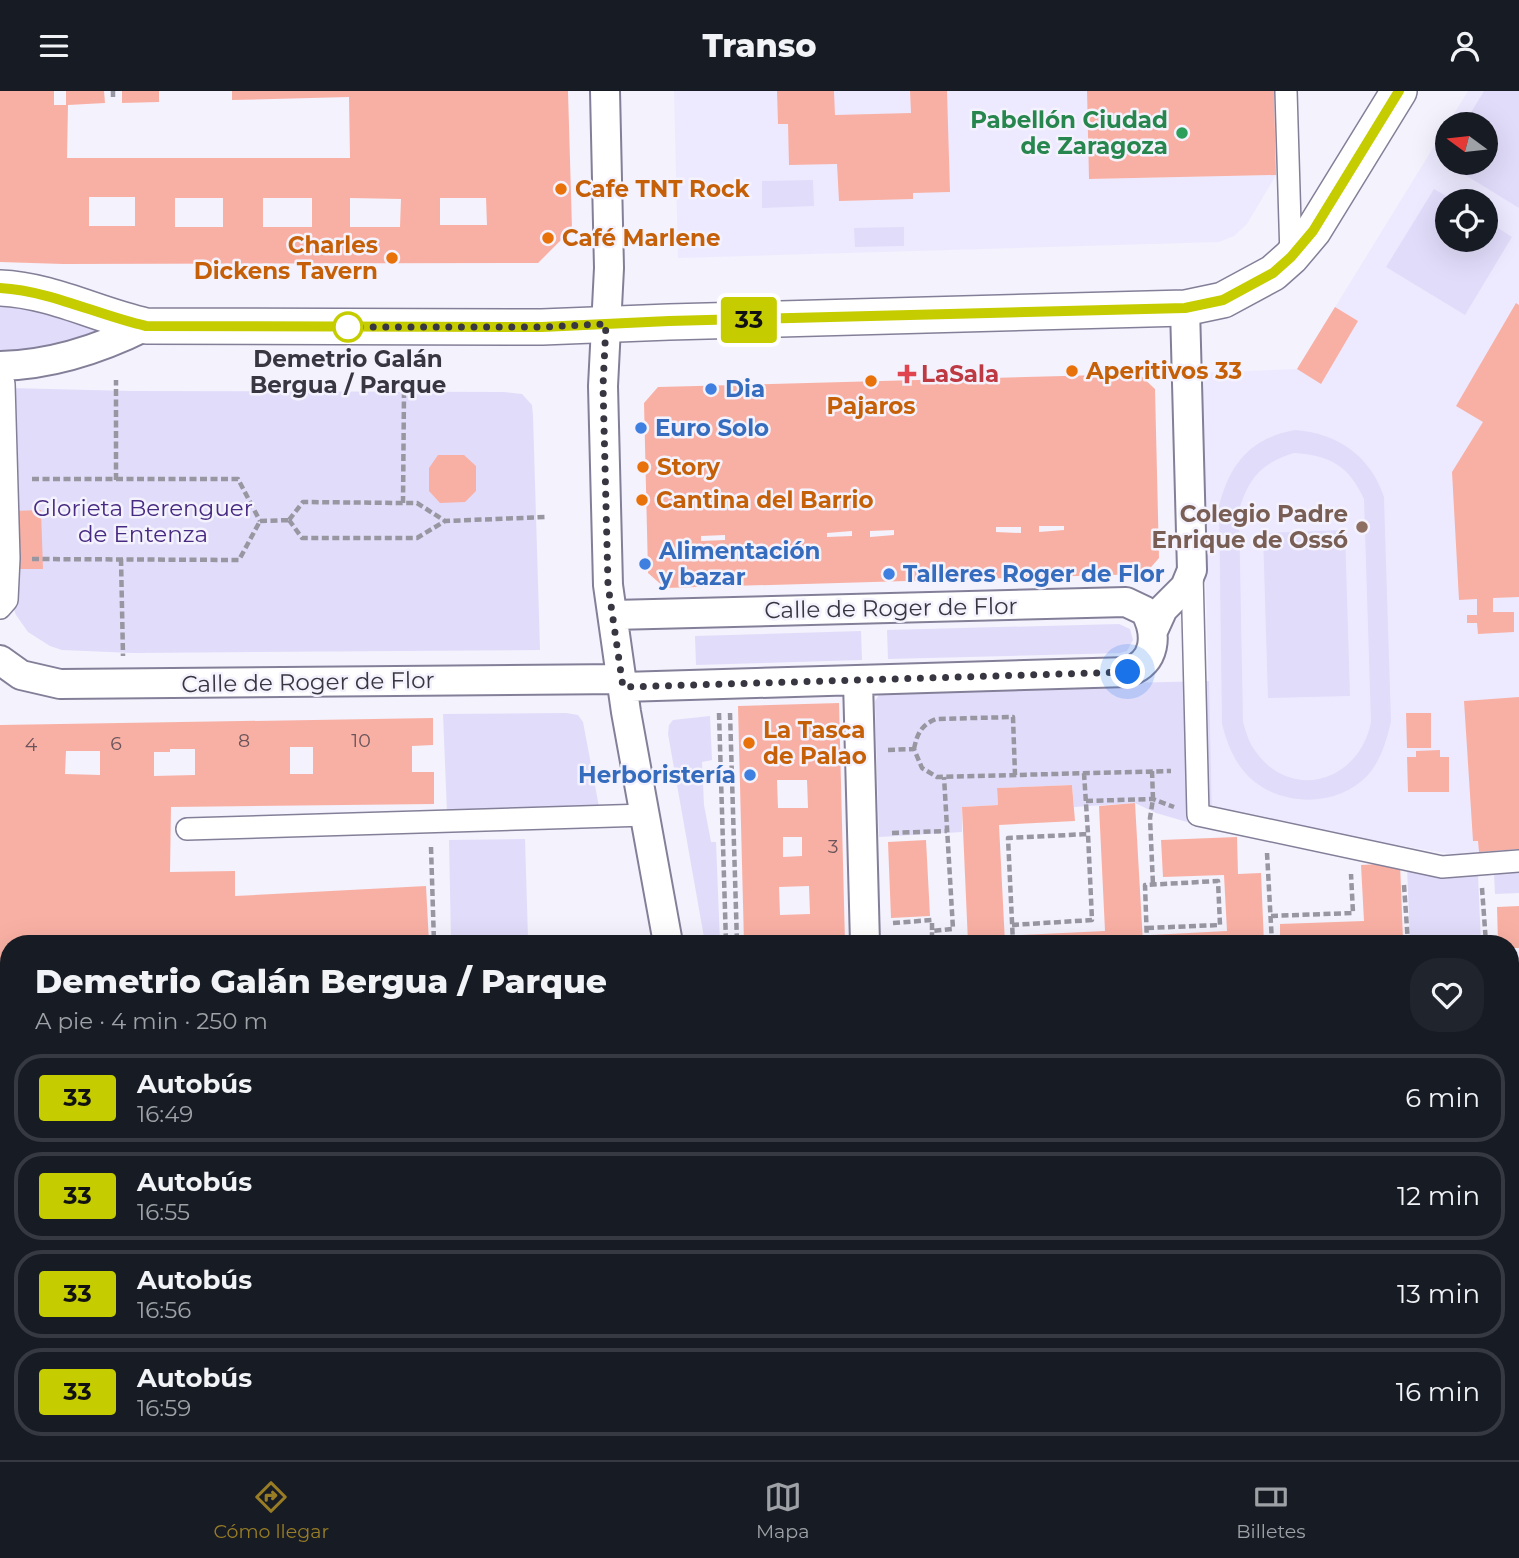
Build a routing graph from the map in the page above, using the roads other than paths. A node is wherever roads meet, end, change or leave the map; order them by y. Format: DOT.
graph roads {
  1 [pos="605,91"];
  2 [pos="1286,91"];
  3 [pos="1399,91"];
  4 [pos="1291,257"];
  5 [pos="0,288"];
  6 [pos="1185,308"];
  7 [pos="606,324"];
  8 [pos="146,326"];
  9 [pos="2,375"];
  10 [pos="1192,570"];
  11 [pos="0,608"];
  12 [pos="613,615"];
  13 [pos="1153,631"];
  14 [pos="0,660"];
  15 [pos="858,681"];
  16 [pos="622,683"];
  17 [pos="646,815"];
  18 [pos="187,829"];
  19 [pos="1519,861"];
  20 [pos="666,935"];
  21 [pos="865,935"];
  1 -- 7 [label="street"];
  2 -- 4 [label="street"];
  3 -- 4 [label="street"];
  4 -- 6 [label="street"];
  5 -- 8 [label="street"];
  6 -- 7 [label="street"];
  6 -- 10 [label="street"];
  7 -- 8 [label="street"];
  7 -- 12 [label="street"];
  8 -- 9 [label="street"];
  9 -- 11 [label="street"];
  10 -- 13 [label="street, Calle de Roger de Flor"];
  10 -- 19 [label="street"];
  12 -- 13 [label="street, Calle de Roger de Flor"];
  12 -- 16 [label="street"];
  13 -- 15 [label="street, Calle de Roger de Flor"];
  14 -- 16 [label="street, Calle de Roger de Flor"];
  15 -- 16 [label="street, Calle de Roger de Flor"];
  15 -- 21 [label="street"];
  16 -- 17 [label="street"];
  17 -- 18 [label="street"];
  17 -- 20 [label="street"];
}
